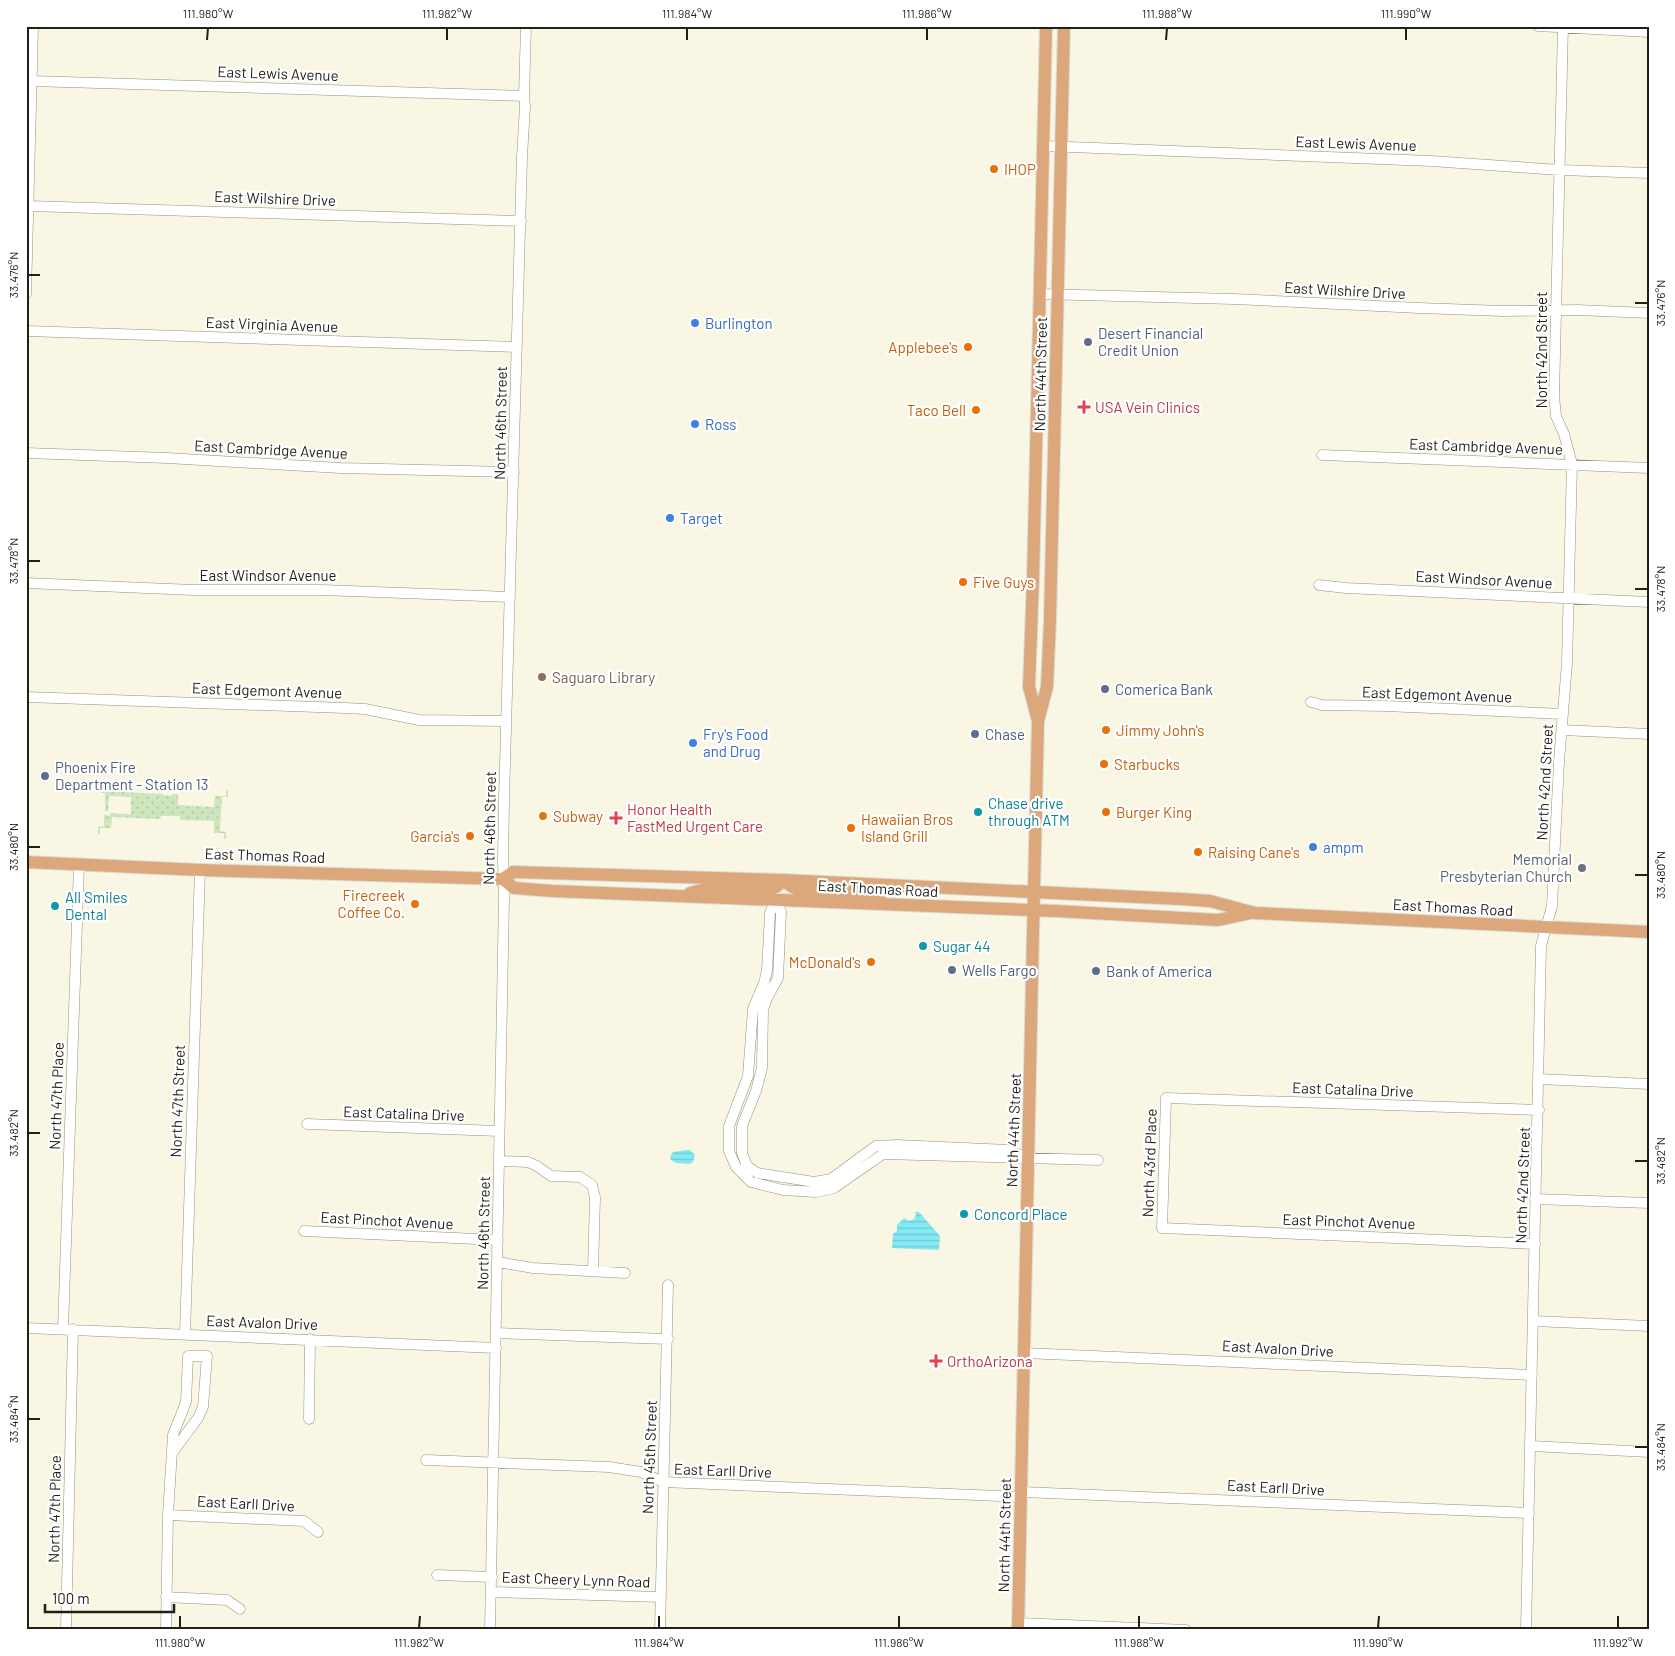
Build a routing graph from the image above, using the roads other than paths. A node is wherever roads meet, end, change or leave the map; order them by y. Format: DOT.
graph roads {
  1 [pos="33,26"];
  2 [pos="526,26"];
  3 [pos="1046,26"];
  4 [pos="1064,26"];
  5 [pos="1538,26"];
  6 [pos="1563,27"];
  7 [pos="1649,32"];
  8 [pos="31,81"];
  9 [pos="524,96"];
  10 [pos="1043,146"];
  11 [pos="1061,146"];
  12 [pos="1560,170"];
  13 [pos="1649,173"];
  14 [pos="29,206"];
  15 [pos="521,220"];
  16 [pos="26,294"];
  17 [pos="1040,294"];
  18 [pos="1058,294"];
  19 [pos="1556,310"];
  20 [pos="1649,313"];
  21 [pos="26,331"];
  22 [pos="517,347"];
  23 [pos="1037,380"];
  24 [pos="1056,381"];
  25 [pos="26,453"];
  26 [pos="1322,455"];
  27 [pos="1572,464"];
  28 [pos="1649,468"];
  29 [pos="514,472"];
  30 [pos="26,583"];
  31 [pos="1319,584"];
  32 [pos="510,597"];
  33 [pos="1569,598"];
  34 [pos="1649,602"];
  35 [pos="26,697"];
  36 [pos="1311,702"];
  37 [pos="1563,714"];
  38 [pos="506,721"];
  39 [pos="1038,721"];
  40 [pos="1562,730"];
  41 [pos="1649,734"];
  42 [pos="26,862"];
  43 [pos="79,865"];
  44 [pos="200,870"];
  45 [pos="503,878"];
  46 [pos="783,880"];
  47 [pos="1034,892"];
  48 [pos="678,896"];
  49 [pos="776,900"];
  50 [pos="892,905"];
  51 [pos="1034,911"];
  52 [pos="1255,913"];
  53 [pos="1546,928"];
  54 [pos="1649,932"];
  55 [pos="1539,1079"];
  56 [pos="1649,1084"];
  57 [pos="1166,1098"];
  58 [pos="1539,1110"];
  59 [pos="307,1124"];
  60 [pos="499,1131"];
  61 [pos="1028,1158"];
  62 [pos="1098,1160"];
  63 [pos="499,1161"];
  64 [pos="1535,1199"];
  65 [pos="1649,1204"];
  66 [pos="1162,1228"];
  67 [pos="304,1231"];
  68 [pos="498,1240"];
  69 [pos="1535,1244"];
  70 [pos="498,1262"];
  71 [pos="593,1271"];
  72 [pos="625,1273"];
  73 [pos="668,1285"];
  74 [pos="1533,1321"];
  75 [pos="1649,1326"];
  76 [pos="26,1328"];
  77 [pos="68,1329"];
  78 [pos="496,1333"];
  79 [pos="185,1334"];
  80 [pos="310,1339"];
  81 [pos="668,1340"];
  82 [pos="496,1348"];
  83 [pos="1024,1353"];
  84 [pos="1532,1375"];
  85 [pos="309,1419"];
  86 [pos="1530,1446"];
  87 [pos="1649,1452"];
  88 [pos="172,1453"];
  89 [pos="426,1460"];
  90 [pos="494,1462"];
  91 [pos="663,1482"];
  92 [pos="1022,1494"];
  93 [pos="1529,1513"];
  94 [pos="168,1515"];
  95 [pos="318,1532"];
  96 [pos="436,1575"];
  97 [pos="492,1577"];
  98 [pos="491,1592"];
  99 [pos="166,1597"];
  100 [pos="661,1597"];
  101 [pos="240,1609"];
  102 [pos="1018,1626"];
  103 [pos="66,1630"];
  104 [pos="166,1630"];
  105 [pos="490,1630"];
  106 [pos="660,1630"];
  107 [pos="1186,1630"];
  108 [pos="1526,1630"];
  1 -- 8 [label="street"];
  2 -- 9 [label="street, North 46th Street"];
  3 -- 10 [label="main road, North 44th Street"];
  4 -- 11 [label="main road, North 44th Street"];
  5 -- 6 [label="street"];
  6 -- 7 [label="street"];
  6 -- 12 [label="street, North 42nd Street"];
  8 -- 9 [label="street, East Lewis Avenue"];
  8 -- 14 [label="street"];
  9 -- 15 [label="street, North 46th Street"];
  10 -- 11 [label="street, East Lewis Avenue"];
  10 -- 17 [label="main road, North 44th Street"];
  11 -- 12 [label="street, East Lewis Avenue"];
  11 -- 18 [label="main road, North 44th Street"];
  12 -- 13 [label="street, East Lewis Avenue"];
  12 -- 19 [label="street, North 42nd Street"];
  14 -- 15 [label="street, East Wilshire Drive"];
  14 -- 16 [label="street"];
  15 -- 22 [label="street, North 46th Street"];
  17 -- 18 [label="street, East Wilshire Drive"];
  17 -- 23 [label="main road, North 44th Street"];
  18 -- 19 [label="street, East Wilshire Drive"];
  18 -- 24 [label="main road, North 44th Street"];
  19 -- 20 [label="street, East Wilshire Drive"];
  19 -- 27 [label="street, North 42nd Street"];
  21 -- 22 [label="street, East Virginia Avenue"];
  22 -- 29 [label="street, North 46th Street"];
  23 -- 24 [label="street"];
  23 -- 39 [label="main road, North 44th Street"];
  24 -- 39 [label="main road, North 44th Street"];
  25 -- 29 [label="street, East Cambridge Avenue"];
  26 -- 27 [label="street, East Cambridge Avenue"];
  27 -- 28 [label="street, East Cambridge Avenue"];
  27 -- 33 [label="street, North 42nd Street"];
  29 -- 32 [label="street, North 46th Street"];
  30 -- 32 [label="street, East Windsor Avenue"];
  31 -- 33 [label="street, East Windsor Avenue"];
  32 -- 38 [label="street, North 46th Street"];
  33 -- 34 [label="street, East Windsor Avenue"];
  33 -- 37 [label="street, North 42nd Street"];
  35 -- 38 [label="street, East Edgemont Avenue"];
  36 -- 37 [label="street, East Edgemont Avenue"];
  37 -- 40 [label="street, North 42nd Street"];
  38 -- 45 [label="street, North 46th Street"];
  39 -- 47 [label="main road, North 44th Street"];
  40 -- 41 [label="street"];
  40 -- 53 [label="street, North 42nd Street"];
  42 -- 43 [label="main road, East Thomas Road"];
  43 -- 44 [label="main road, East Thomas Road"];
  43 -- 77 [label="street, North 47th Place"];
  44 -- 45 [label="main road, East Thomas Road"];
  44 -- 79 [label="street, North 47th Street"];
  45 -- 46 [label="main road, East Thomas Road"];
  45 -- 48 [label="main road, East Thomas Road"];
  45 -- 60 [label="street, North 46th Street"];
  46 -- 47 [label="main road, East Thomas Road"];
  46 -- 48 [label="main road"];
  46 -- 50 [label="main road"];
  47 -- 51 [label="main road, North 44th Street"];
  47 -- 52 [label="main road, East Thomas Road"];
  48 -- 49 [label="main road, East Thomas Road"];
  49 -- 50 [label="main road, East Thomas Road"];
  49 -- 61 [label="street"];
  50 -- 51 [label="main road, East Thomas Road"];
  51 -- 52 [label="main road, East Thomas Road"];
  51 -- 61 [label="main road, North 44th Street"];
  52 -- 53 [label="main road, East Thomas Road"];
  53 -- 54 [label="main road, East Thomas Road"];
  53 -- 55 [label="street, North 42nd Street"];
  55 -- 56 [label="street"];
  55 -- 58 [label="street, North 42nd Street"];
  57 -- 58 [label="street, East Catalina Drive"];
  57 -- 66 [label="street, North 43rd Place"];
  58 -- 64 [label="street, North 42nd Street"];
  59 -- 60 [label="street, East Catalina Drive"];
  60 -- 63 [label="street, North 46th Street"];
  61 -- 62 [label="street"];
  61 -- 83 [label="main road, North 44th Street"];
  63 -- 68 [label="street, North 46th Street"];
  63 -- 71 [label="street"];
  64 -- 65 [label="street"];
  64 -- 69 [label="street, North 42nd Street"];
  66 -- 69 [label="street, East Pinchot Avenue"];
  67 -- 68 [label="street, East Pinchot Avenue"];
  68 -- 70 [label="street, North 46th Street"];
  69 -- 74 [label="street, North 42nd Street"];
  70 -- 71 [label="street"];
  70 -- 78 [label="street, North 46th Street"];
  71 -- 72 [label="street"];
  73 -- 81 [label="street, North 45th Street"];
  74 -- 75 [label="street"];
  74 -- 84 [label="street, North 42nd Street"];
  76 -- 77 [label="street, East Avalon Drive"];
  77 -- 79 [label="street, East Avalon Drive"];
  77 -- 103 [label="street, North 47th Place"];
  78 -- 81 [label="street"];
  78 -- 82 [label="street, North 46th Street"];
  79 -- 80 [label="street, East Avalon Drive"];
  80 -- 82 [label="street, East Avalon Drive"];
  80 -- 85 [label="street"];
  81 -- 91 [label="street, North 45th Street"];
  82 -- 90 [label="street, North 46th Street"];
  83 -- 84 [label="street, East Avalon Drive"];
  83 -- 92 [label="main road, North 44th Street"];
  84 -- 86 [label="street, North 42nd Street"];
  86 -- 87 [label="street"];
  86 -- 93 [label="street, North 42nd Street"];
  88 -- 88 [label="street"];
  88 -- 94 [label="street"];
  89 -- 90 [label="street, East Earll Drive"];
  90 -- 91 [label="street, East Earll Drive"];
  90 -- 97 [label="street, North 46th Street"];
  91 -- 92 [label="street, East Earll Drive"];
  91 -- 100 [label="street, North 45th Street"];
  92 -- 93 [label="street, East Earll Drive"];
  92 -- 102 [label="main road, North 44th Street"];
  93 -- 108 [label="street, North 42nd Street"];
  94 -- 95 [label="street, East Earll Drive"];
  94 -- 99 [label="street"];
  96 -- 97 [label="street, East Cheery Lynn Road"];
  97 -- 98 [label="street, North 46th Street"];
  98 -- 100 [label="street, East Cheery Lynn Road"];
  98 -- 105 [label="street, North 46th Street"];
  99 -- 101 [label="street"];
  99 -- 104 [label="street"];
  100 -- 106 [label="street, North 45th Street"];
  102 -- 107 [label="street"];
}
